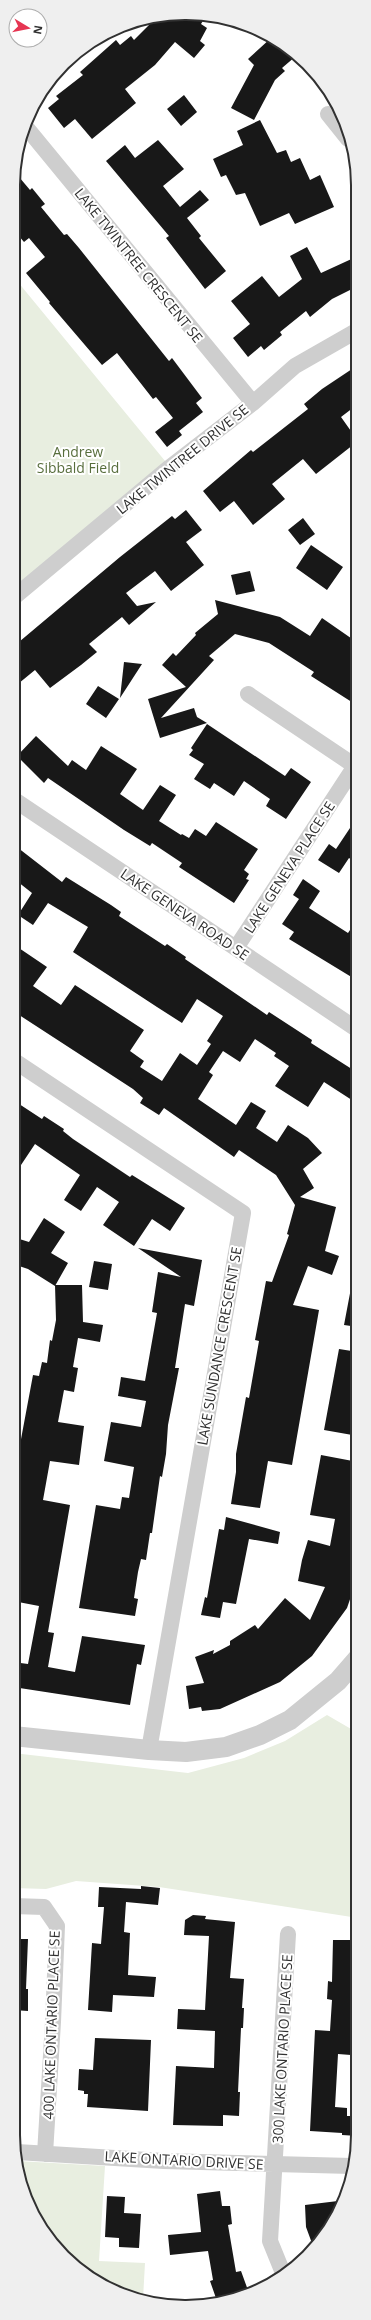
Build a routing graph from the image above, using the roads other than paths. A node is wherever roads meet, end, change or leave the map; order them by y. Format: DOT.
graph roads {
  1 [pos="328,114"];
  2 [pos="29,131"];
  3 [pos="342,131"];
  4 [pos="351,334"];
  5 [pos="253,403"];
  6 [pos="20,592"];
  7 [pos="248,694"];
  8 [pos="351,764"];
  9 [pos="351,775"];
  10 [pos="20,804"];
  11 [pos="236,948"];
  12 [pos="351,1025"];
  13 [pos="20,1065"];
  14 [pos="351,1666"];
  15 [pos="20,1737"];
  16 [pos="148,1750"];
  17 [pos="20,1906"];
  18 [pos="288,1934"];
  19 [pos="21,2152"];
  20 [pos="45,2154"];
  21 [pos="275,2164"];
  22 [pos="348,2166"];
  23 [pos="281,2269"];
  1 -- 3 [label="street"];
  2 -- 5 [label="street, LAKE TWINTREE CRESCENT SE"];
  4 -- 5 [label="street, LAKE TWINTREE DRIVE SE"];
  5 -- 6 [label="street, LAKE TWINTREE DRIVE SE"];
  7 -- 8 [label="street, LAKE GENEVA PLACE SE"];
  9 -- 11 [label="street, LAKE GENEVA PLACE SE"];
  10 -- 11 [label="street, LAKE GENEVA ROAD SE"];
  11 -- 12 [label="street, LAKE GENEVA ROAD SE"];
  13 -- 16 [label="street, LAKE SUNDANCE CRESCENT SE"];
  14 -- 16 [label="street"];
  15 -- 16 [label="street"];
  17 -- 20 [label="street, 400 LAKE ONTARIO PLACE SE"];
  18 -- 21 [label="street, 300 LAKE ONTARIO PLACE SE"];
  19 -- 20 [label="street, LAKE ONTARIO DRIVE SE"];
  20 -- 21 [label="street, LAKE ONTARIO DRIVE SE"];
  21 -- 22 [label="street, LAKE ONTARIO DRIVE SE"];
  21 -- 23 [label="street, 300 LAKE ONTARIO PLACE SE"];
}
